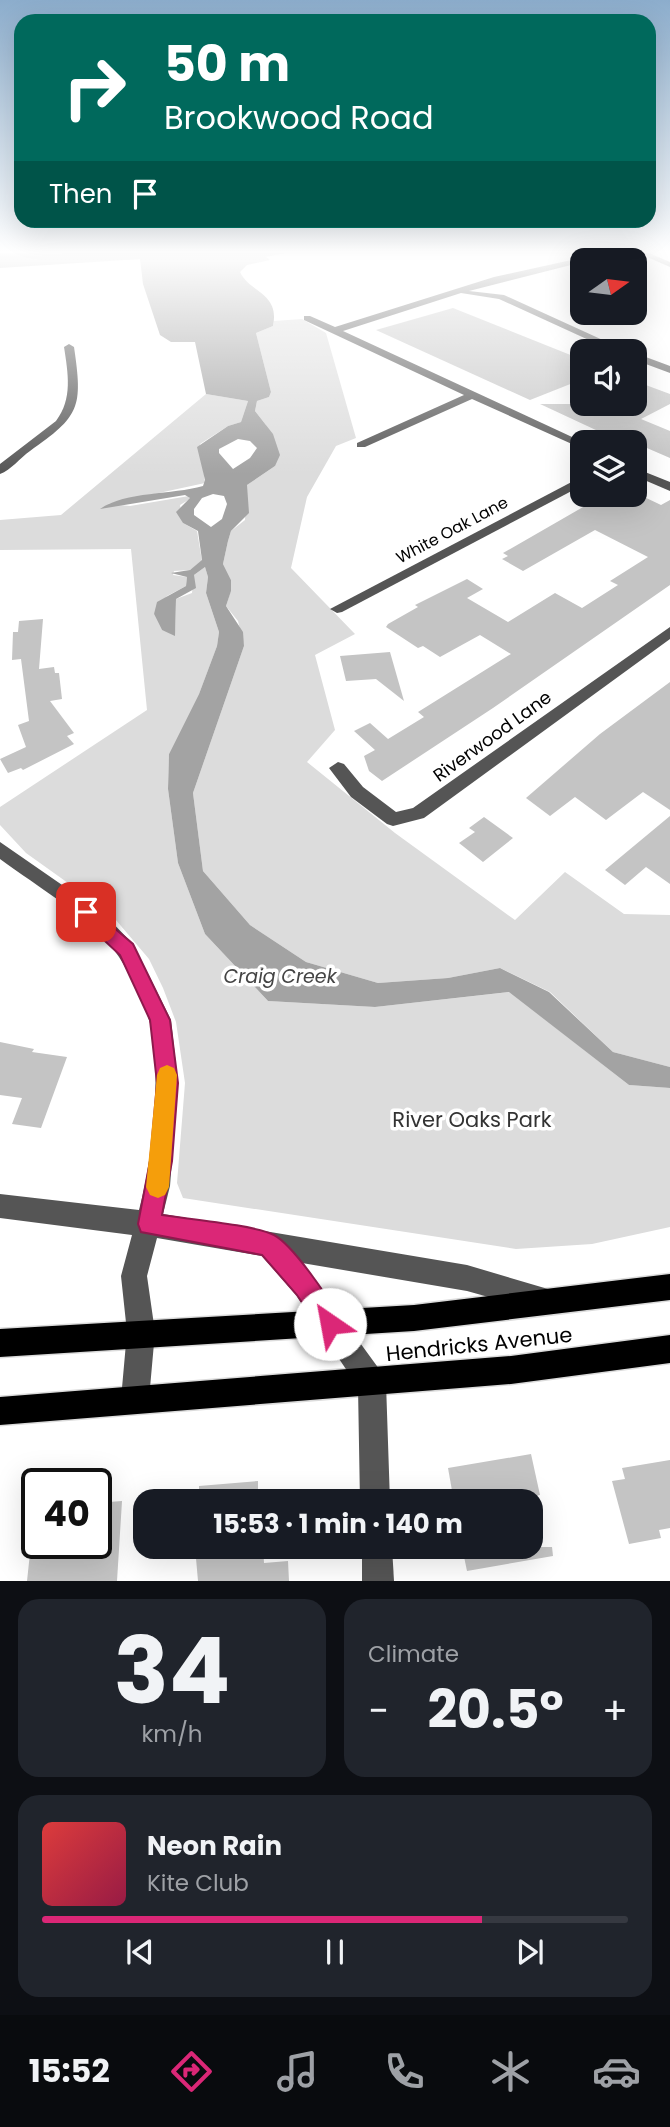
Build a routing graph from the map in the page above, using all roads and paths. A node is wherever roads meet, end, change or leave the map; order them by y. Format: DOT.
graph roads {
  1 [pos="325,327"];
  2 [pos="346,327"];
  3 [pos="568,327"];
  4 [pos="333,331"];
  5 [pos="595,339"];
  6 [pos="69,347"];
  7 [pos="647,361"];
  8 [pos="670,370"];
  9 [pos="472,395"];
  10 [pos="570,440"];
  11 [pos="361,445"];
  12 [pos="0,470"];
  13 [pos="647,476"];
  14 [pos="570,487"];
  15 [pos="670,487"];
  16 [pos="337,609"];
  17 [pos="670,632"];
  18 [pos="338,768"];
  19 [pos="0,849"];
  20 [pos="0,1206"];
  21 [pos="149,1224"];
  22 [pos="269,1245"];
  23 [pos="670,1287"];
  24 [pos="556,1303"];
  25 [pos="330,1324"];
  26 [pos="141,1332"];
  27 [pos="0,1343"];
  28 [pos="670,1349"];
  29 [pos="372,1383"];
  30 [pos="135,1399"];
  31 [pos="0,1411"];
  32 [pos="375,1489"];
  33 [pos="377,1559"];
  34 [pos="378,1581"];
  1 -- 4 [label="street"];
  2 -- 4 [label="street"];
  3 -- 5 [label="street"];
  4 -- 9 [label="street"];
  6 -- 12 [label="street"];
  7 -- 8 [label="street"];
  9 -- 10 [label="street"];
  9 -- 11 [label="street"];
  13 -- 15 [label="street"];
  14 -- 16 [label="street, White Oak Lane"];
  17 -- 18 [label="street, Riverwood Lane"];
  19 -- 21 [label="street"];
  20 -- 21 [label="street"];
  21 -- 22 [label="street"];
  21 -- 26 [label="street"];
  22 -- 24 [label="street"];
  22 -- 25 [label="street"];
  23 -- 24 [label="main road, Hendricks Avenue"];
  24 -- 25 [label="main road, Hendricks Avenue"];
  25 -- 26 [label="main road, Hendricks Avenue"];
  25 -- 29 [label="street"];
  26 -- 27 [label="main road, Hendricks Avenue"];
  26 -- 30 [label="street"];
  28 -- 29 [label="main road, Hendricks Avenue"];
  29 -- 30 [label="main road, Hendricks Avenue"];
  29 -- 32 [label="street"];
  30 -- 31 [label="main road, Hendricks Avenue"];
  33 -- 34 [label="street"];
}
